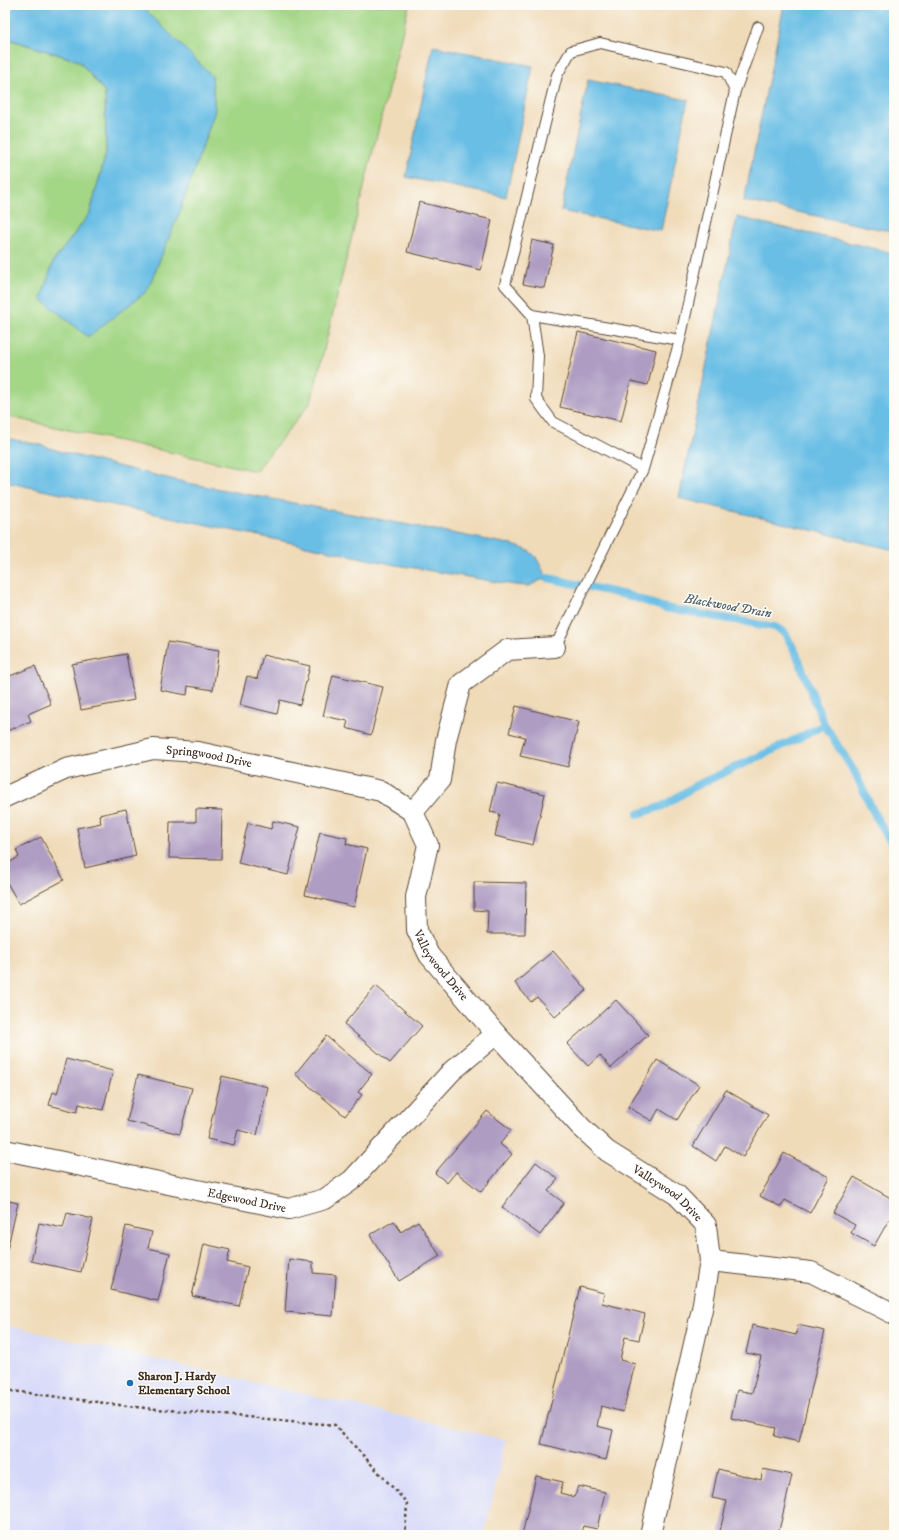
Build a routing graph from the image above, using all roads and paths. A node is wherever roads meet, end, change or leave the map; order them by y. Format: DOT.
graph roads {
  1 [pos="758,27"];
  2 [pos="735,91"];
  3 [pos="532,315"];
  4 [pos="680,340"];
  5 [pos="643,469"];
  6 [pos="555,647"];
  7 [pos="5,796"];
  8 [pos="413,812"];
  9 [pos="496,1034"];
  10 [pos="5,1150"];
  11 [pos="710,1260"];
  12 [pos="894,1314"];
  13 [pos="5,1390"];
  14 [pos="406,1535"];
  15 [pos="650,1535"];
  1 -- 2 [label="lane"];
  2 -- 3 [label="lane"];
  2 -- 4 [label="lane"];
  3 -- 4 [label="lane"];
  3 -- 5 [label="lane"];
  4 -- 5 [label="lane"];
  5 -- 6 [label="lane"];
  6 -- 8 [label="street"];
  7 -- 8 [label="street, Springwood Drive"];
  8 -- 9 [label="street, Valleywood Drive"];
  9 -- 10 [label="street, Edgewood Drive"];
  9 -- 11 [label="street, Valleywood Drive"];
  11 -- 12 [label="street"];
  11 -- 15 [label="street, Valleywood Drive"];
  13 -- 14 [label="path"];
}
